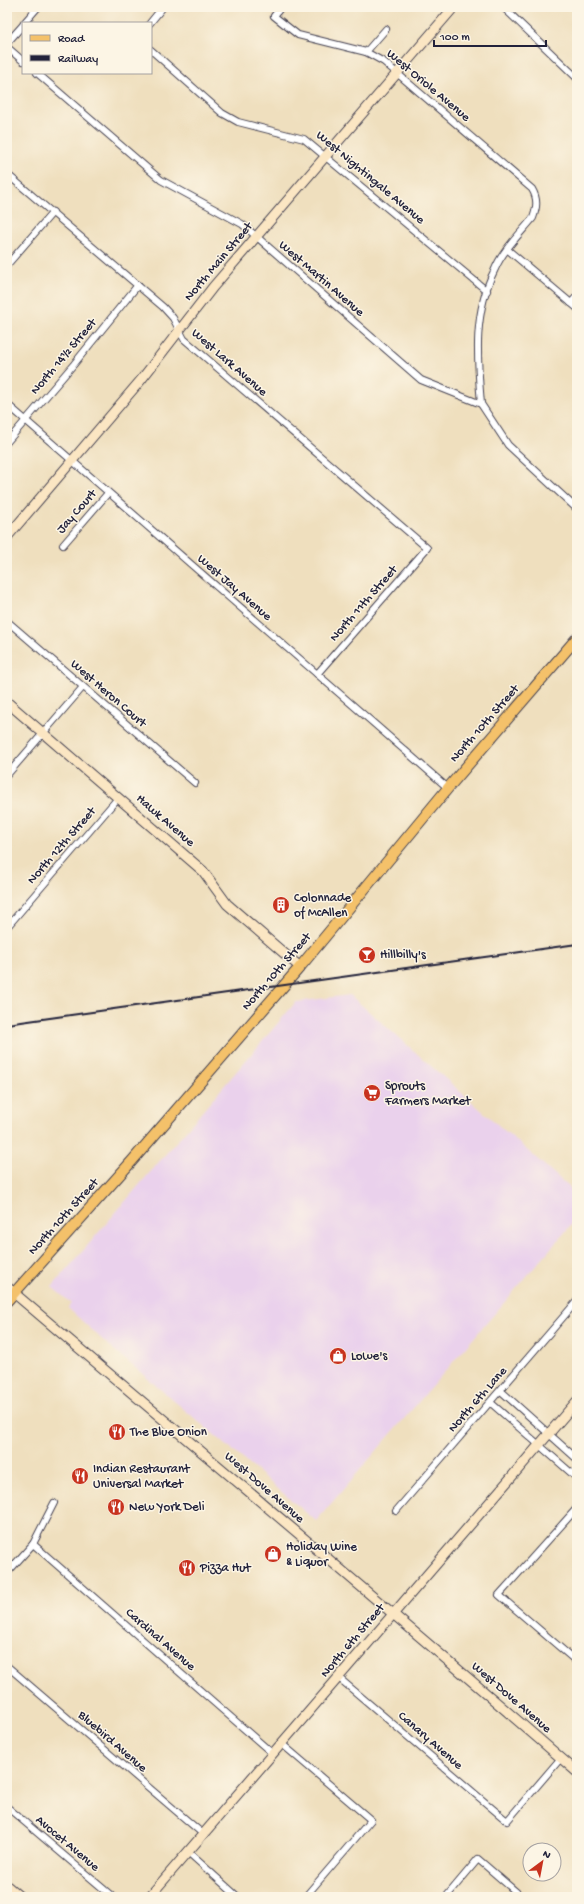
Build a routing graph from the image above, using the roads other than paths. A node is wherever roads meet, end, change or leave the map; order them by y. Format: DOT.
graph roads {
  1 [pos="38,7"];
  2 [pos="163,7"];
  3 [pos="281,7"];
  4 [pos="454,7"];
  5 [pos="503,7"];
  6 [pos="26,22"];
  7 [pos="151,22"];
  8 [pos="22,26"];
  9 [pos="386,29"];
  10 [pos="7,43"];
  11 [pos="7,47"];
  12 [pos="152,51"];
  13 [pos="366,52"];
  14 [pos="22,59"];
  15 [pos="397,72"];
  16 [pos="38,74"];
  17 [pos="577,78"];
  18 [pos="326,156"];
  19 [pos="7,174"];
  20 [pos="53,212"];
  21 [pos="257,238"];
  22 [pos="508,250"];
  23 [pos="7,265"];
  24 [pos="138,285"];
  25 [pos="487,291"];
  26 [pos="577,296"];
  27 [pos="571,303"];
  28 [pos="577,308"];
  29 [pos="179,332"];
  30 [pos="7,404"];
  31 [pos="482,404"];
  32 [pos="26,421"];
  33 [pos="7,442"];
  34 [pos="72,461"];
  35 [pos="108,493"];
  36 [pos="577,509"];
  37 [pos="7,537"];
  38 [pos="63,545"];
  39 [pos="427,548"];
  40 [pos="7,621"];
  41 [pos="577,638"];
  42 [pos="317,674"];
  43 [pos="83,687"];
  44 [pos="7,702"];
  45 [pos="43,733"];
  46 [pos="7,775"];
  47 [pos="195,783"];
  48 [pos="448,788"];
  49 [pos="118,798"];
  50 [pos="7,927"];
  51 [pos="300,967"];
  52 [pos="10,1290"];
  53 [pos="7,1301"];
  54 [pos="577,1302"];
  55 [pos="500,1391"];
  56 [pos="577,1401"];
  57 [pos="490,1403"];
  58 [pos="548,1434"];
  59 [pos="538,1445"];
  60 [pos="577,1459"];
  61 [pos="577,1478"];
  62 [pos="54,1503"];
  63 [pos="577,1508"];
  64 [pos="396,1511"];
  65 [pos="33,1544"];
  66 [pos="7,1573"];
  67 [pos="394,1613"];
  68 [pos="577,1662"];
  69 [pos="7,1666"];
  70 [pos="339,1678"];
  71 [pos="282,1744"];
  72 [pos="273,1754"];
  73 [pos="561,1758"];
  74 [pos="577,1772"];
  75 [pos="7,1807"];
  76 [pos="203,1834"];
  77 [pos="188,1852"];
  78 [pos="7,1886"];
  79 [pos="20,1897"];
  80 [pos="113,1897"];
  81 [pos="149,1897"];
  82 [pos="238,1897"];
  83 [pos="304,1897"];
  84 [pos="446,1897"];
  85 [pos="522,1897"];
  1 -- 6 [label="street"];
  2 -- 7 [label="street"];
  3 -- 13 [label="street, West Oriole Avenue"];
  4 -- 15 [label="street, North Main Street"];
  5 -- 17 [label="street"];
  8 -- 10 [label="street"];
  9 -- 13 [label="street"];
  11 -- 14 [label="street"];
  12 -- 18 [label="street, West Nightingale Avenue"];
  13 -- 15 [label="street, West Oriole Avenue"];
  15 -- 18 [label="street, North Main Street"];
  15 -- 22 [label="street, West Oriole Avenue"];
  16 -- 21 [label="street, West Martin Avenue"];
  18 -- 21 [label="street, North Main Street"];
  18 -- 25 [label="street, West Nightingale Avenue"];
  19 -- 20 [label="street, West Lark Avenue"];
  20 -- 23 [label="street"];
  20 -- 24 [label="street, West Lark Avenue"];
  21 -- 29 [label="street, North Main Street"];
  21 -- 31 [label="street, West Martin Avenue"];
  22 -- 25 [label="street"];
  22 -- 27 [label="street"];
  24 -- 29 [label="street, West Lark Avenue"];
  24 -- 32 [label="street, North 14½ Street"];
  25 -- 31 [label="street"];
  26 -- 27 [label="street"];
  27 -- 28 [label="street"];
  29 -- 34 [label="street, North Main Street"];
  29 -- 39 [label="street, West Lark Avenue"];
  30 -- 32 [label="street, West Jay Avenue"];
  31 -- 36 [label="street"];
  32 -- 33 [label="street, North 14½ Street"];
  32 -- 34 [label="street, West Jay Avenue"];
  34 -- 35 [label="street, West Jay Avenue"];
  34 -- 37 [label="street, North Main Street"];
  35 -- 38 [label="street, Jay Court"];
  35 -- 42 [label="street, West Jay Avenue"];
  39 -- 42 [label="street, North 11th Street"];
  40 -- 43 [label="street, West Heron Court"];
  41 -- 48 [label="main road, North 10th Street"];
  42 -- 48 [label="street, West Jay Avenue"];
  43 -- 45 [label="street"];
  43 -- 47 [label="street, West Heron Court"];
  44 -- 45 [label="street, Hawk Avenue"];
  45 -- 46 [label="street"];
  45 -- 49 [label="street, Hawk Avenue"];
  48 -- 51 [label="main road, North 10th Street"];
  49 -- 50 [label="street, North 12th Street"];
  49 -- 51 [label="street, Hawk Avenue"];
  51 -- 52 [label="main road, North 10th Street"];
  52 -- 53 [label="main road, North 10th Street"];
  52 -- 67 [label="street, West Dove Avenue"];
  54 -- 55 [label="street, North 6th Lane"];
  55 -- 57 [label="street, North 6th Lane"];
  55 -- 58 [label="street"];
  56 -- 58 [label="street, North 6th Street"];
  57 -- 59 [label="street"];
  57 -- 64 [label="street, North 6th Lane"];
  58 -- 59 [label="street, North 6th Street"];
  58 -- 60 [label="street"];
  59 -- 61 [label="street"];
  59 -- 67 [label="street, North 6th Street"];
  62 -- 65 [label="street"];
  63 -- 68 [label="street"];
  65 -- 66 [label="street"];
  65 -- 72 [label="street, Cardinal Avenue"];
  67 -- 70 [label="street, North 6th Street"];
  67 -- 73 [label="street, West Dove Avenue"];
  69 -- 76 [label="street, Bluebird Avenue"];
  70 -- 71 [label="street, North 6th Street"];
  70 -- 73 [label="street, Canary Avenue"];
  71 -- 72 [label="street, North 6th Street"];
  71 -- 83 [label="street"];
  72 -- 76 [label="street, North 6th Street"];
  73 -- 74 [label="street, West Dove Avenue"];
  75 -- 80 [label="street, Avocet Avenue"];
  76 -- 77 [label="street, North 6th Street"];
  77 -- 81 [label="street, North 6th Street"];
  77 -- 82 [label="street"];
  78 -- 79 [label="street"];
  84 -- 85 [label="street"];
}
